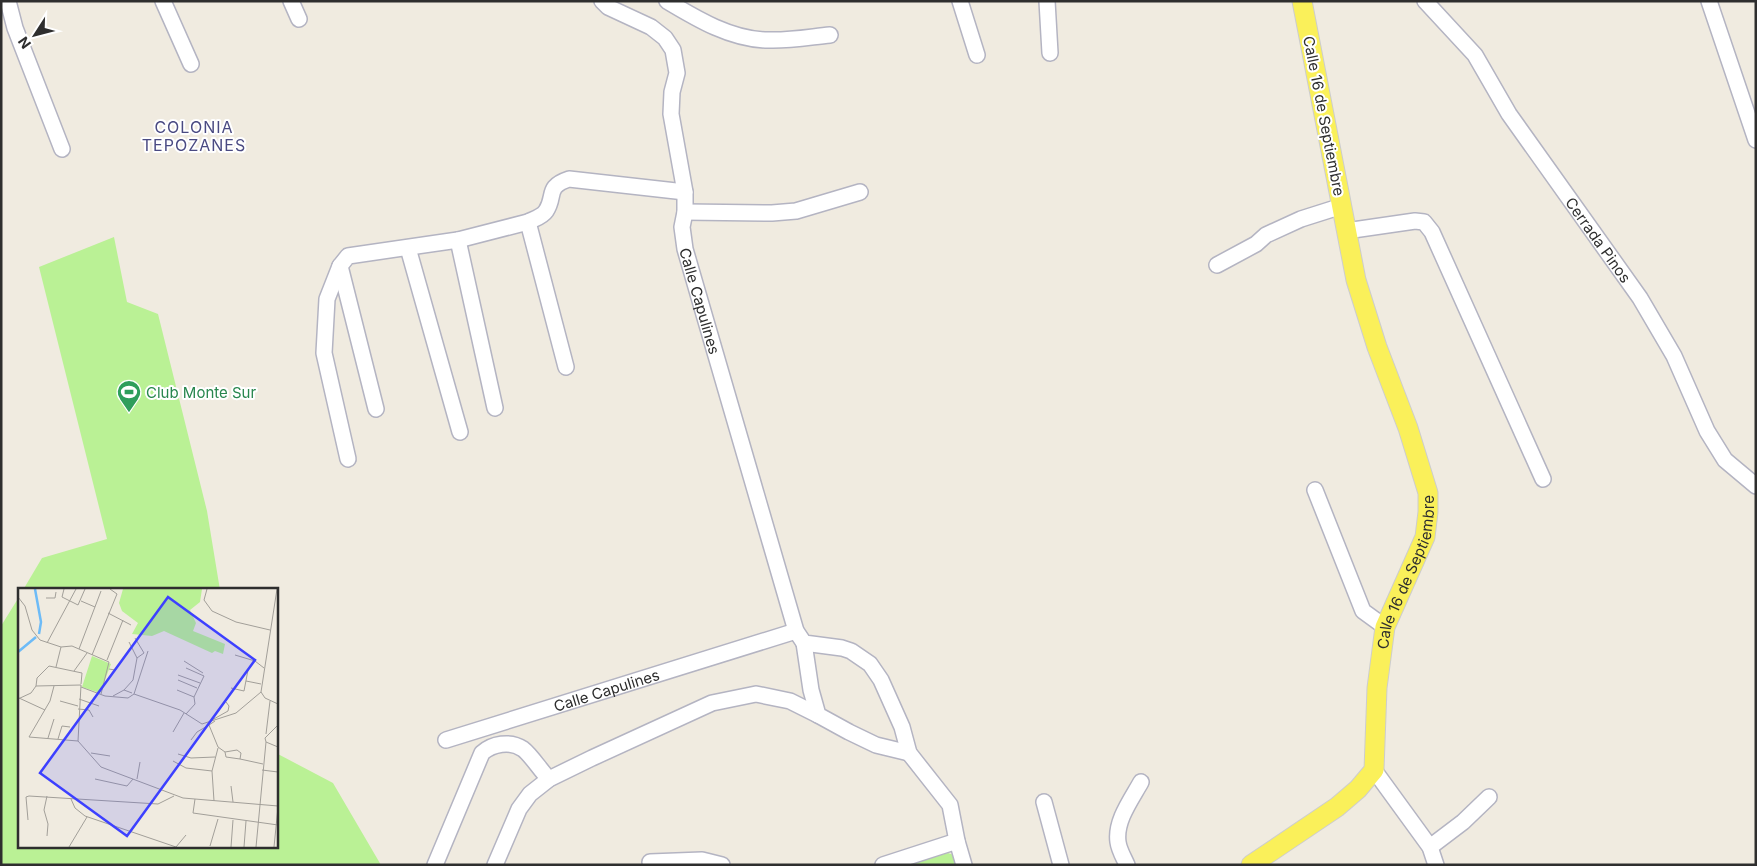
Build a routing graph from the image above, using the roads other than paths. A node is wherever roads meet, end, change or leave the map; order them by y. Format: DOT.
graph roads {
  1 [pos="8,1"];
  2 [pos="163,1"];
  3 [pos="291,1"];
  4 [pos="602,1"];
  5 [pos="667,1"];
  6 [pos="960,1"];
  7 [pos="1047,1"];
  8 [pos="1302,1"];
  9 [pos="1426,1"];
  10 [pos="1709,1"];
  11 [pos="299,19"];
  12 [pos="830,35"];
  13 [pos="1050,53"];
  14 [pos="977,55"];
  15 [pos="191,64"];
  16 [pos="1756,140"];
  17 [pos="62,149"];
  18 [pos="685,192"];
  19 [pos="860,192"];
  20 [pos="1342,206"];
  21 [pos="685,212"];
  22 [pos="528,222"];
  23 [pos="1346,231"];
  24 [pos="458,240"];
  25 [pos="408,248"];
  26 [pos="1217,265"];
  27 [pos="340,266"];
  28 [pos="566,367"];
  29 [pos="495,408"];
  30 [pos="376,409"];
  31 [pos="460,432"];
  32 [pos="348,458"];
  33 [pos="1543,479"];
  34 [pos="1756,486"];
  35 [pos="1315,490"];
  36 [pos="1385,627"];
  37 [pos="800,637"];
  38 [pos="818,715"];
  39 [pos="446,740"];
  40 [pos="909,753"];
  41 [pos="1374,770"];
  42 [pos="549,779"];
  43 [pos="1141,782"];
  44 [pos="1489,797"];
  45 [pos="1044,802"];
  46 [pos="957,841"];
  47 [pos="1430,847"];
  48 [pos="650,862"];
  49 [pos="435,865"];
  50 [pos="495,865"];
  51 [pos="722,865"];
  52 [pos="883,865"];
  53 [pos="964,865"];
  54 [pos="1061,865"];
  55 [pos="1127,865"];
  56 [pos="1251,865"];
  57 [pos="1436,865"];
  1 -- 17 [label="street"];
  2 -- 15 [label="street"];
  3 -- 11 [label="street"];
  4 -- 18 [label="street, Calle Capulines"];
  5 -- 12 [label="street"];
  6 -- 14 [label="street"];
  7 -- 13 [label="street"];
  8 -- 20 [label="main road, Calle 16 de Septiembre"];
  9 -- 34 [label="street, Cerrada Pinos"];
  10 -- 16 [label="street"];
  18 -- 21 [label="street, Calle Capulines"];
  18 -- 22 [label="street"];
  19 -- 21 [label="street"];
  20 -- 23 [label="main road, Calle 16 de Septiembre"];
  20 -- 26 [label="street"];
  21 -- 37 [label="street, Calle Capulines"];
  22 -- 24 [label="street"];
  22 -- 28 [label="street"];
  23 -- 33 [label="street"];
  23 -- 36 [label="main road, Calle 16 de Septiembre"];
  24 -- 25 [label="street"];
  24 -- 29 [label="street"];
  25 -- 27 [label="street"];
  25 -- 31 [label="street"];
  27 -- 30 [label="street"];
  27 -- 32 [label="street"];
  35 -- 36 [label="street"];
  36 -- 41 [label="main road, Calle 16 de Septiembre"];
  37 -- 38 [label="street"];
  37 -- 39 [label="street, Calle Capulines"];
  37 -- 40 [label="street, Calle Capulines"];
  38 -- 40 [label="street"];
  38 -- 42 [label="street"];
  40 -- 46 [label="street, Calle Capulines"];
  41 -- 47 [label="street"];
  41 -- 56 [label="main road"];
  42 -- 49 [label="street"];
  42 -- 50 [label="street"];
  43 -- 55 [label="street"];
  44 -- 47 [label="street"];
  45 -- 54 [label="street"];
  46 -- 52 [label="street"];
  46 -- 53 [label="street, Calle Capulines"];
  47 -- 57 [label="street"];
  48 -- 51 [label="street"];
}
